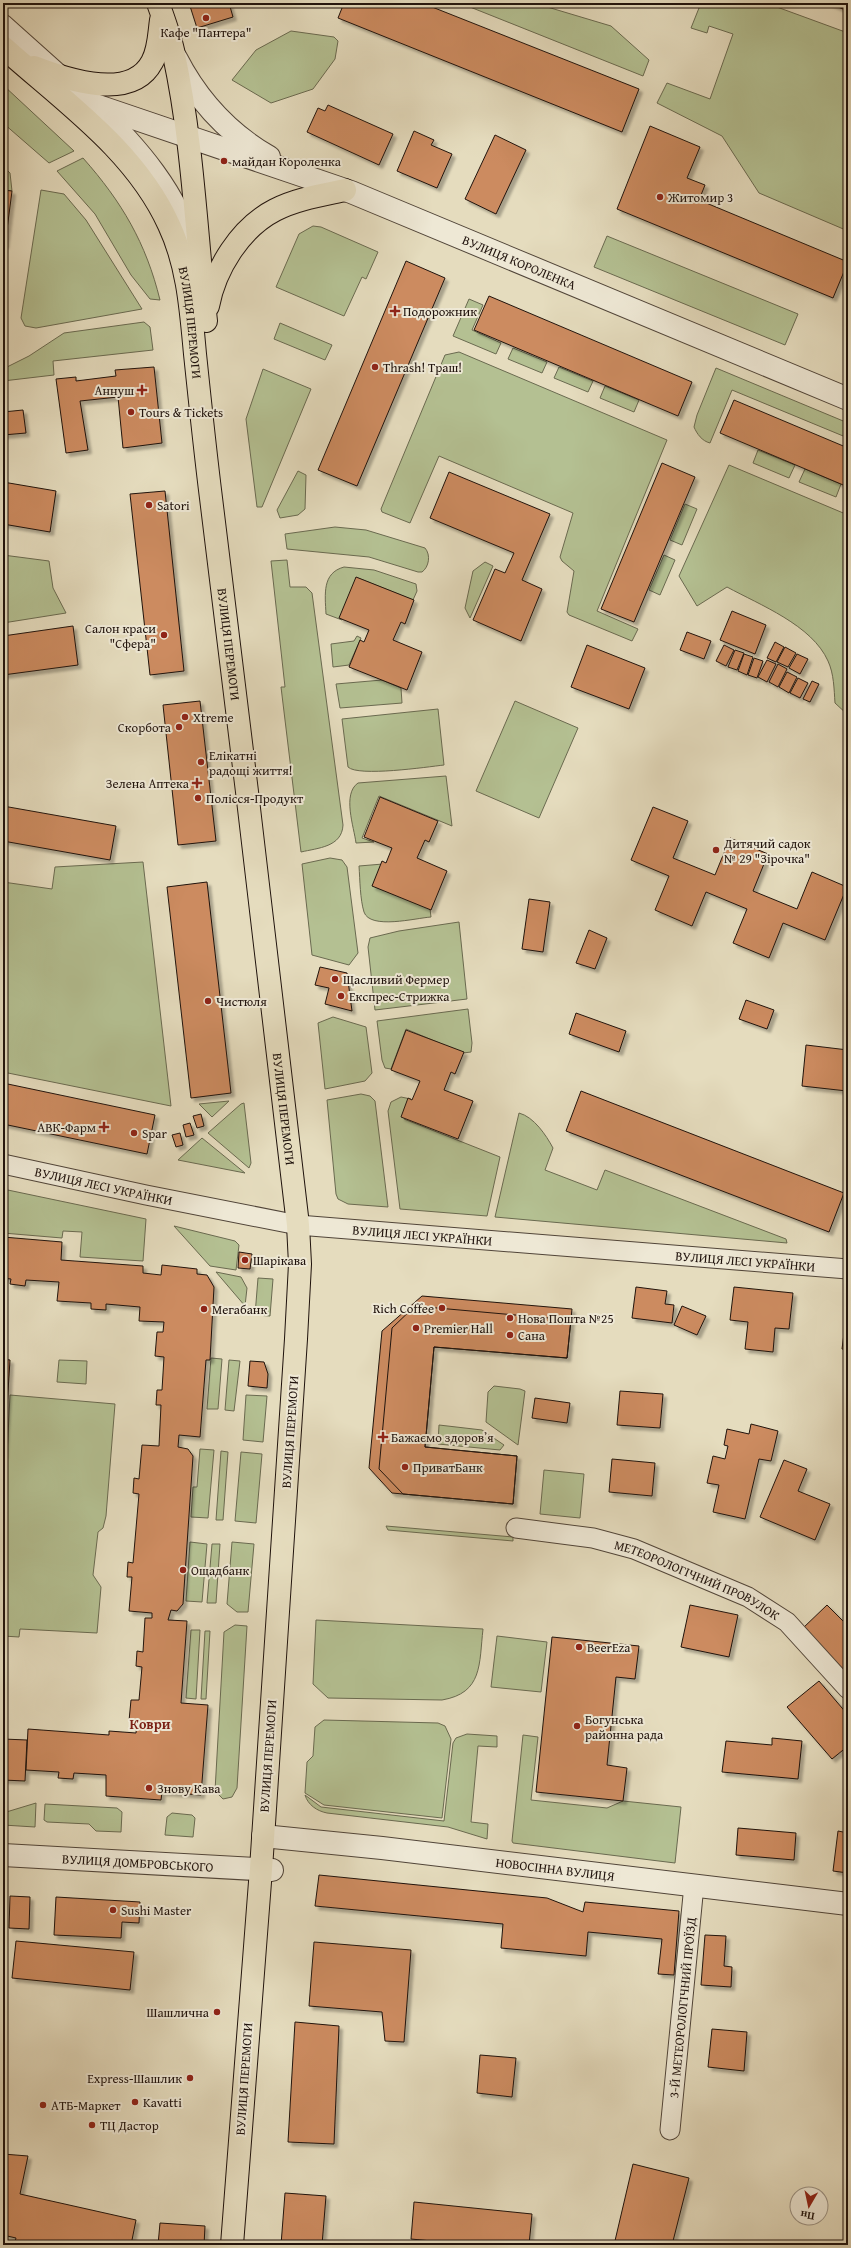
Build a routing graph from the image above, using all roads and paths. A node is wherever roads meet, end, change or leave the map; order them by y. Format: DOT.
graph roads {
  1 [pos="160,8"];
  2 [pos="3,24"];
  3 [pos="3,47"];
  4 [pos="174,53"];
  5 [pos="21,63"];
  6 [pos="63,78"];
  7 [pos="95,105"];
  8 [pos="187,137"];
  9 [pos="306,176"];
  10 [pos="345,190"];
  11 [pos="202,282"];
  12 [pos="206,319"];
  13 [pos="848,398"];
  14 [pos="3,1164"];
  15 [pos="305,1225"];
  16 [pos="848,1269"];
  17 [pos="516,1528"];
  18 [pos="848,1689"];
  19 [pos="269,1837"];
  20 [pos="3,1855"];
  21 [pos="267,1869"];
  22 [pos="694,1885"];
  23 [pos="848,1904"];
  24 [pos="670,2130"];
  25 [pos="232,2245"];
  26 [pos="244,2245"];
  1 -- 4 [label="main road"];
  1 -- 6 [label="main road"];
  2 -- 6 [label="street, ВУЛИЦЯ ПЕРЕМОГИ"];
  3 -- 5 [label="main road, ВУЛИЦЯ ПЕРЕМОГИ"];
  4 -- 8 [label="main road"];
  4 -- 9 [label="street"];
  5 -- 6 [label="main road"];
  5 -- 7 [label="street"];
  5 -- 15 [label="main road, ВУЛИЦЯ ПЕРЕМОГИ"];
  6 -- 7 [label="street, ВУЛИЦЯ ПЕРЕМОГИ"];
  7 -- 8 [label="street"];
  7 -- 11 [label="street, ВУЛИЦЯ ПЕРЕМОГИ"];
  8 -- 9 [label="street, ВУЛИЦЯ КОРОЛЕНКА"];
  8 -- 11 [label="main road"];
  9 -- 10 [label="street, ВУЛИЦЯ КОРОЛЕНКА"];
  10 -- 12 [label="main road"];
  10 -- 13 [label="street, ВУЛИЦЯ КОРОЛЕНКА"];
  11 -- 12 [label="main road"];
  12 -- 15 [label="main road, ВУЛИЦЯ ПЕРЕМОГИ"];
  14 -- 15 [label="street, ВУЛИЦЯ ЛЕСІ УКРАЇНКИ"];
  15 -- 16 [label="street, ВУЛИЦЯ ЛЕСІ УКРАЇНКИ"];
  15 -- 19 [label="main road, ВУЛИЦЯ ПЕРЕМОГИ"];
  17 -- 18 [label="street, МЕТЕОРОЛОГІЧНИЙ ПРОВУЛОК"];
  19 -- 21 [label="main road, ВУЛИЦЯ ПЕРЕМОГИ"];
  19 -- 22 [label="street, НОВОСІННА ВУЛИЦЯ"];
  20 -- 21 [label="street, ВУЛИЦЯ ДОМБРОВСЬКОГО"];
  21 -- 25 [label="main road, ВУЛИЦЯ ПЕРЕМОГИ"];
  21 -- 26 [label="main road, ВУЛИЦЯ ПЕРЕМОГИ"];
  22 -- 23 [label="street, НОВОСІННА ВУЛИЦЯ"];
  22 -- 24 [label="street, 3-Й МЕТЕОРОЛОГІЧНИЙ ПРОЇЗД"];
}
